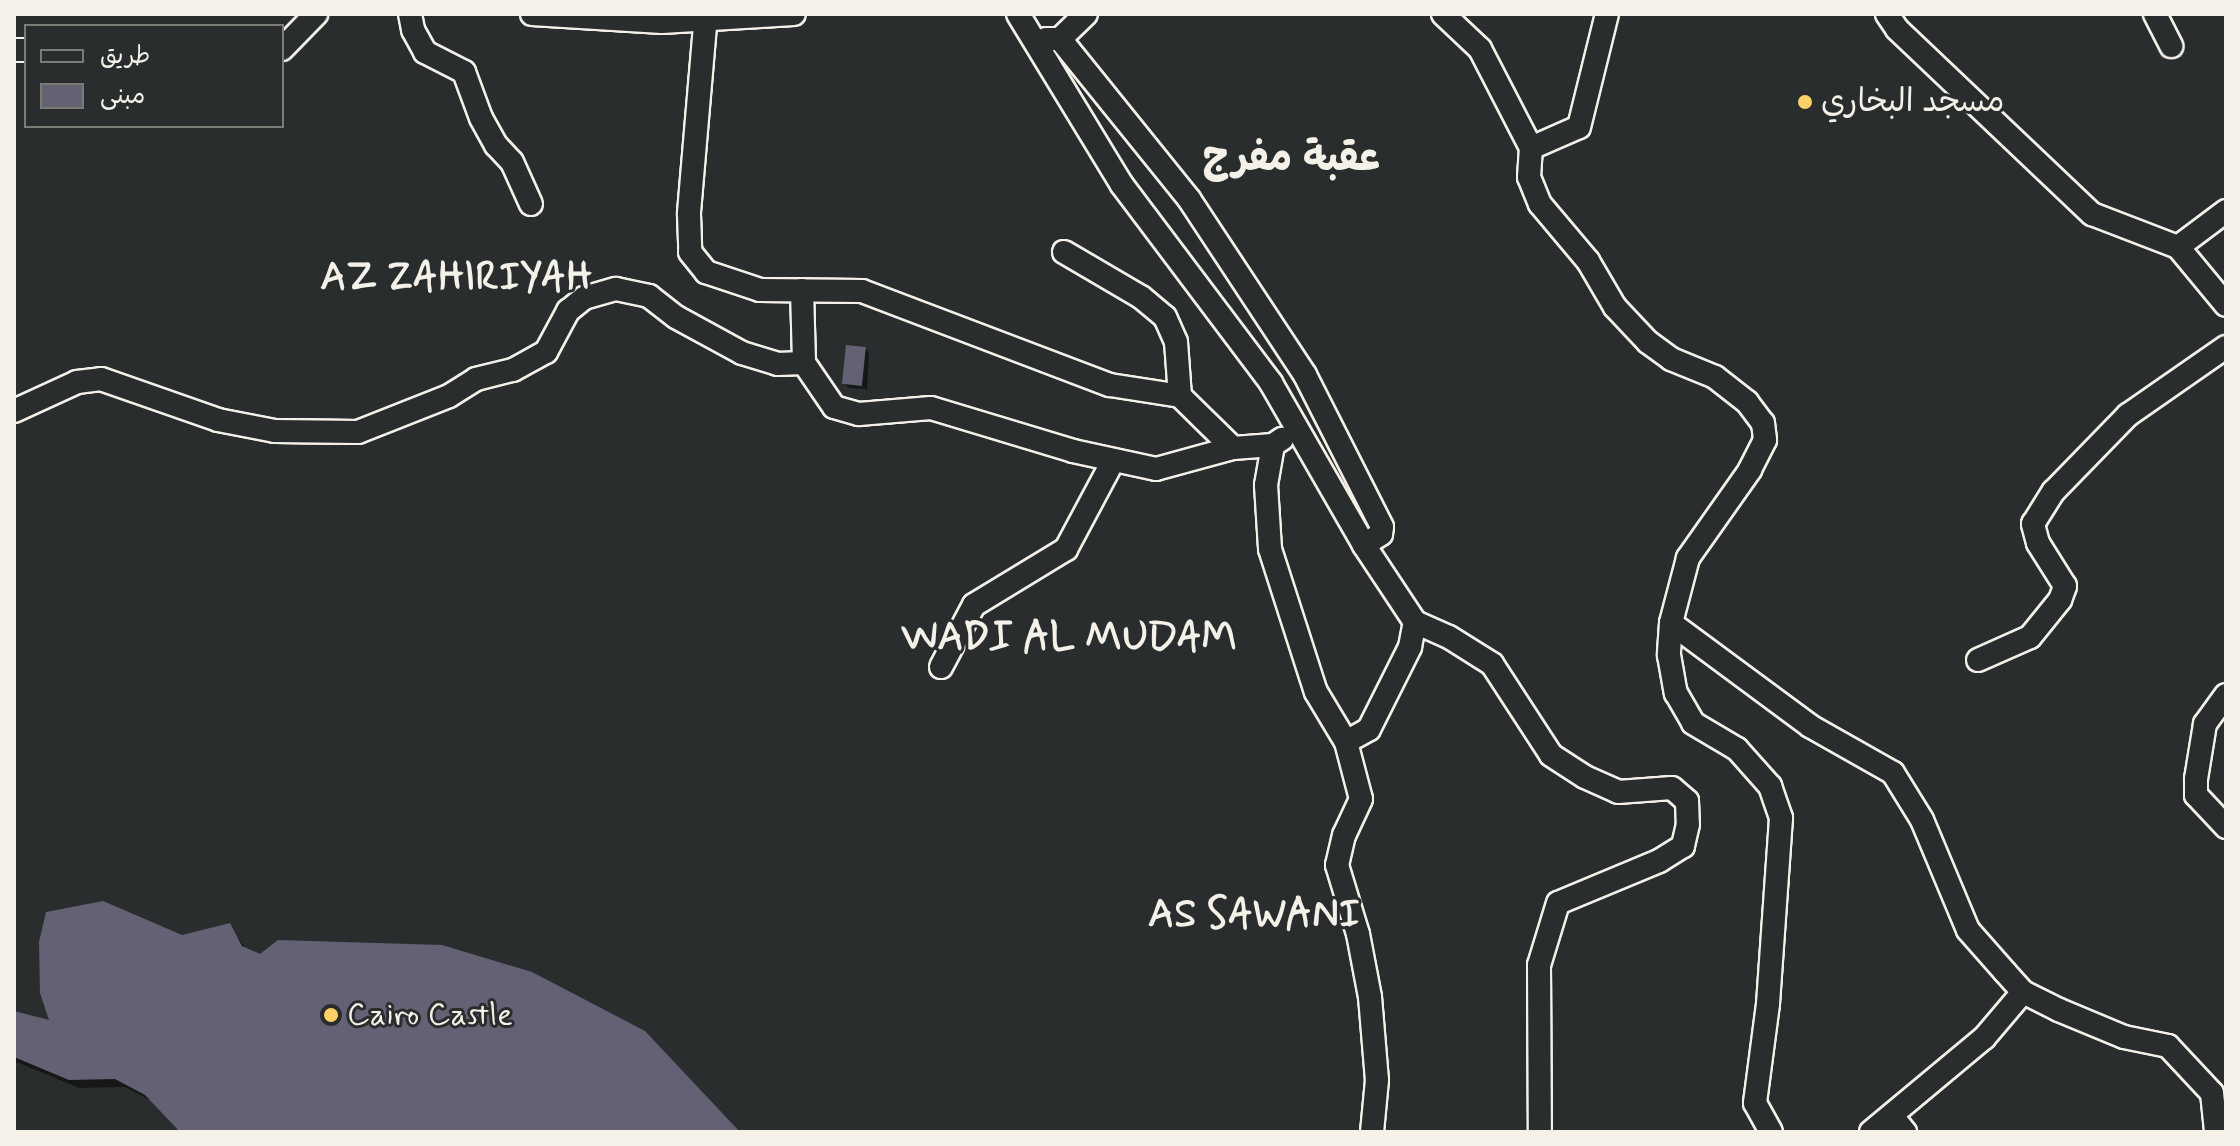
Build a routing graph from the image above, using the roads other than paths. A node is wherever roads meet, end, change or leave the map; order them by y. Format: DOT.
graph roads {
  1 [pos="316,14"];
  2 [pos="410,14"];
  3 [pos="532,14"];
  4 [pos="794,14"];
  5 [pos="1018,14"];
  6 [pos="1086,14"];
  7 [pos="1443,14"];
  8 [pos="1607,14"];
  9 [pos="1887,14"];
  10 [pos="2155,14"];
  11 [pos="706,18"];
  12 [pos="1035,39"];
  13 [pos="1060,39"];
  14 [pos="2171,46"];
  15 [pos="284,47"];
  16 [pos="1531,148"];
  17 [pos="531,204"];
  18 [pos="2226,211"];
  19 [pos="2178,247"];
  20 [pos="1064,252"];
  21 [pos="802,290"];
  22 [pos="2226,305"];
  23 [pos="2226,347"];
  24 [pos="804,363"];
  25 [pos="1180,396"];
  26 [pos="14,411"];
  27 [pos="1297,429"];
  28 [pos="1273,445"];
  29 [pos="1233,448"];
  30 [pos="1113,461"];
  31 [pos="1364,545"];
  32 [pos="1415,622"];
  33 [pos="1671,623"];
  34 [pos="1978,660"];
  35 [pos="941,667"];
  36 [pos="2226,695"];
  37 [pos="1346,742"];
  38 [pos="2226,827"];
  39 [pos="2023,992"];
  40 [pos="1899,1124"];
  41 [pos="1372,1132"];
  42 [pos="1540,1132"];
  43 [pos="1771,1132"];
  44 [pos="1871,1132"];
  45 [pos="2216,1132"];
  1 -- 15 [label="street"];
  2 -- 17 [label="street"];
  3 -- 11 [label="street"];
  4 -- 11 [label="street"];
  5 -- 12 [label="street"];
  6 -- 13 [label="street"];
  7 -- 16 [label="street"];
  8 -- 16 [label="street"];
  9 -- 19 [label="street"];
  10 -- 14 [label="street"];
  11 -- 21 [label="street"];
  12 -- 13 [label="street"];
  12 -- 27 [label="street"];
  13 -- 31 [label="street"];
  16 -- 33 [label="street"];
  18 -- 19 [label="street"];
  19 -- 22 [label="street"];
  20 -- 25 [label="street"];
  21 -- 24 [label="street"];
  21 -- 25 [label="street"];
  23 -- 34 [label="street"];
  24 -- 26 [label="street"];
  24 -- 30 [label="street"];
  25 -- 29 [label="street"];
  27 -- 28 [label="street"];
  27 -- 31 [label="street"];
  28 -- 29 [label="street"];
  28 -- 37 [label="street"];
  29 -- 30 [label="street"];
  30 -- 35 [label="street"];
  31 -- 32 [label="street"];
  32 -- 37 [label="street"];
  32 -- 42 [label="street"];
  33 -- 39 [label="street"];
  33 -- 43 [label="street"];
  36 -- 38 [label="street"];
  37 -- 41 [label="street"];
  39 -- 40 [label="street"];
  39 -- 45 [label="street"];
  40 -- 44 [label="street"];
}
